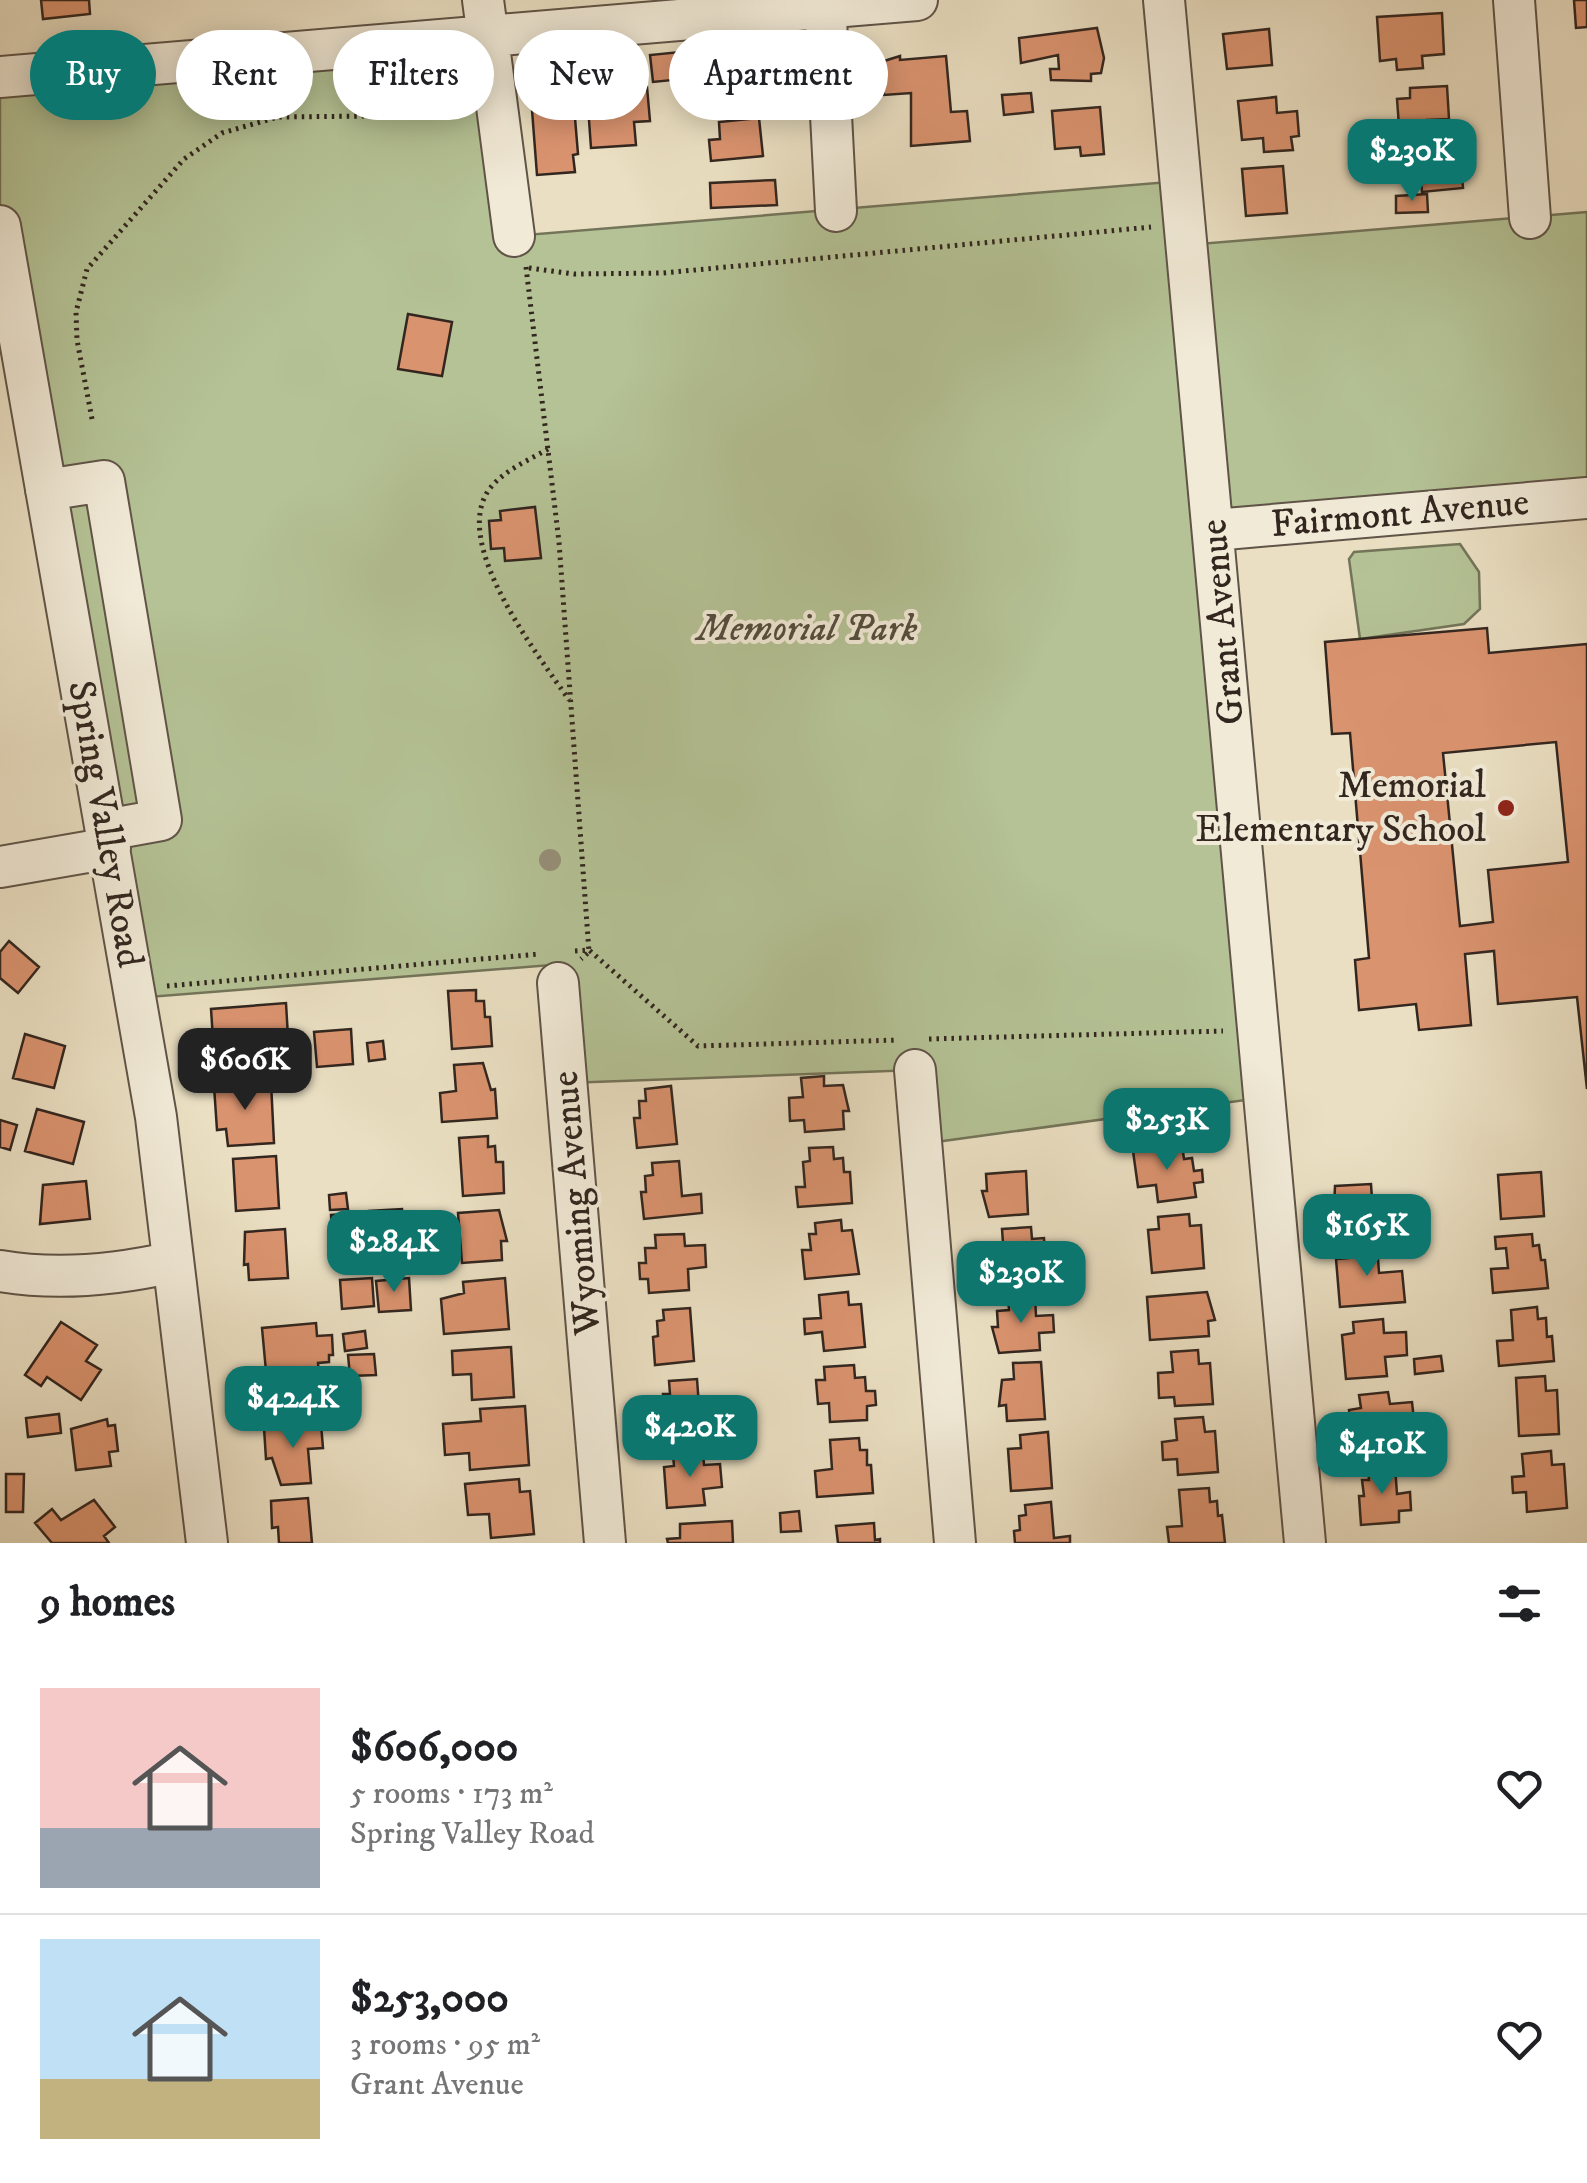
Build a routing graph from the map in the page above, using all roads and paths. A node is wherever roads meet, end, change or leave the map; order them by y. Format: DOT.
graph roads {
  1 [pos="917,0"];
  2 [pos="1164,0"];
  3 [pos="1514,0"];
  4 [pos="826,4"];
  5 [pos="484,18"];
  6 [pos="0,76"];
  7 [pos="496,114"];
  8 [pos="836,212"];
  9 [pos="1530,218"];
  10 [pos="1185,224"];
  11 [pos="0,226"];
  12 [pos="520,252"];
  13 [pos="92,419"];
  14 [pos="548,449"];
  15 [pos="46,490"];
  16 [pos="1587,498"];
  17 [pos="1214,530"];
  18 [pos="571,703"];
  19 [pos="108,839"];
  20 [pos="0,867"];
  21 [pos="589,950"];
  22 [pos="559,963"];
  23 [pos="134,989"];
  24 [pos="1261,1030"];
  25 [pos="915,1070"];
  26 [pos="173,1262"];
  27 [pos="0,1271"];
  28 [pos="206,1543"];
  29 [pos="606,1543"];
  30 [pos="955,1543"];
  31 [pos="1305,1543"];
  1 -- 4 [label="street"];
  2 -- 10 [label="street, Grant Avenue"];
  3 -- 9 [label="street"];
  4 -- 5 [label="street"];
  4 -- 8 [label="street"];
  5 -- 6 [label="street"];
  5 -- 7 [label="street"];
  7 -- 12 [label="street"];
  7 -- 13 [label="path"];
  10 -- 12 [label="path"];
  10 -- 17 [label="street, Grant Avenue"];
  11 -- 15 [label="street, Spring Valley Road"];
  12 -- 14 [label="path"];
  14 -- 18 [label="path"];
  14 -- 18 [label="path"];
  15 -- 19 [label="street, Spring Valley Road"];
  15 -- 19 [label="street"];
  16 -- 17 [label="street, Fairmont Avenue"];
  17 -- 24 [label="street, Grant Avenue"];
  18 -- 21 [label="path"];
  19 -- 20 [label="street"];
  19 -- 23 [label="street, Spring Valley Road"];
  21 -- 22 [label="path"];
  21 -- 22 [label="path"];
  21 -- 24 [label="path"];
  22 -- 23 [label="path"];
  22 -- 29 [label="street, Wyoming Avenue"];
  23 -- 26 [label="street, Spring Valley Road"];
  24 -- 31 [label="street, Grant Avenue"];
  25 -- 30 [label="street"];
  26 -- 27 [label="street"];
  26 -- 28 [label="street, Spring Valley Road"];
}
